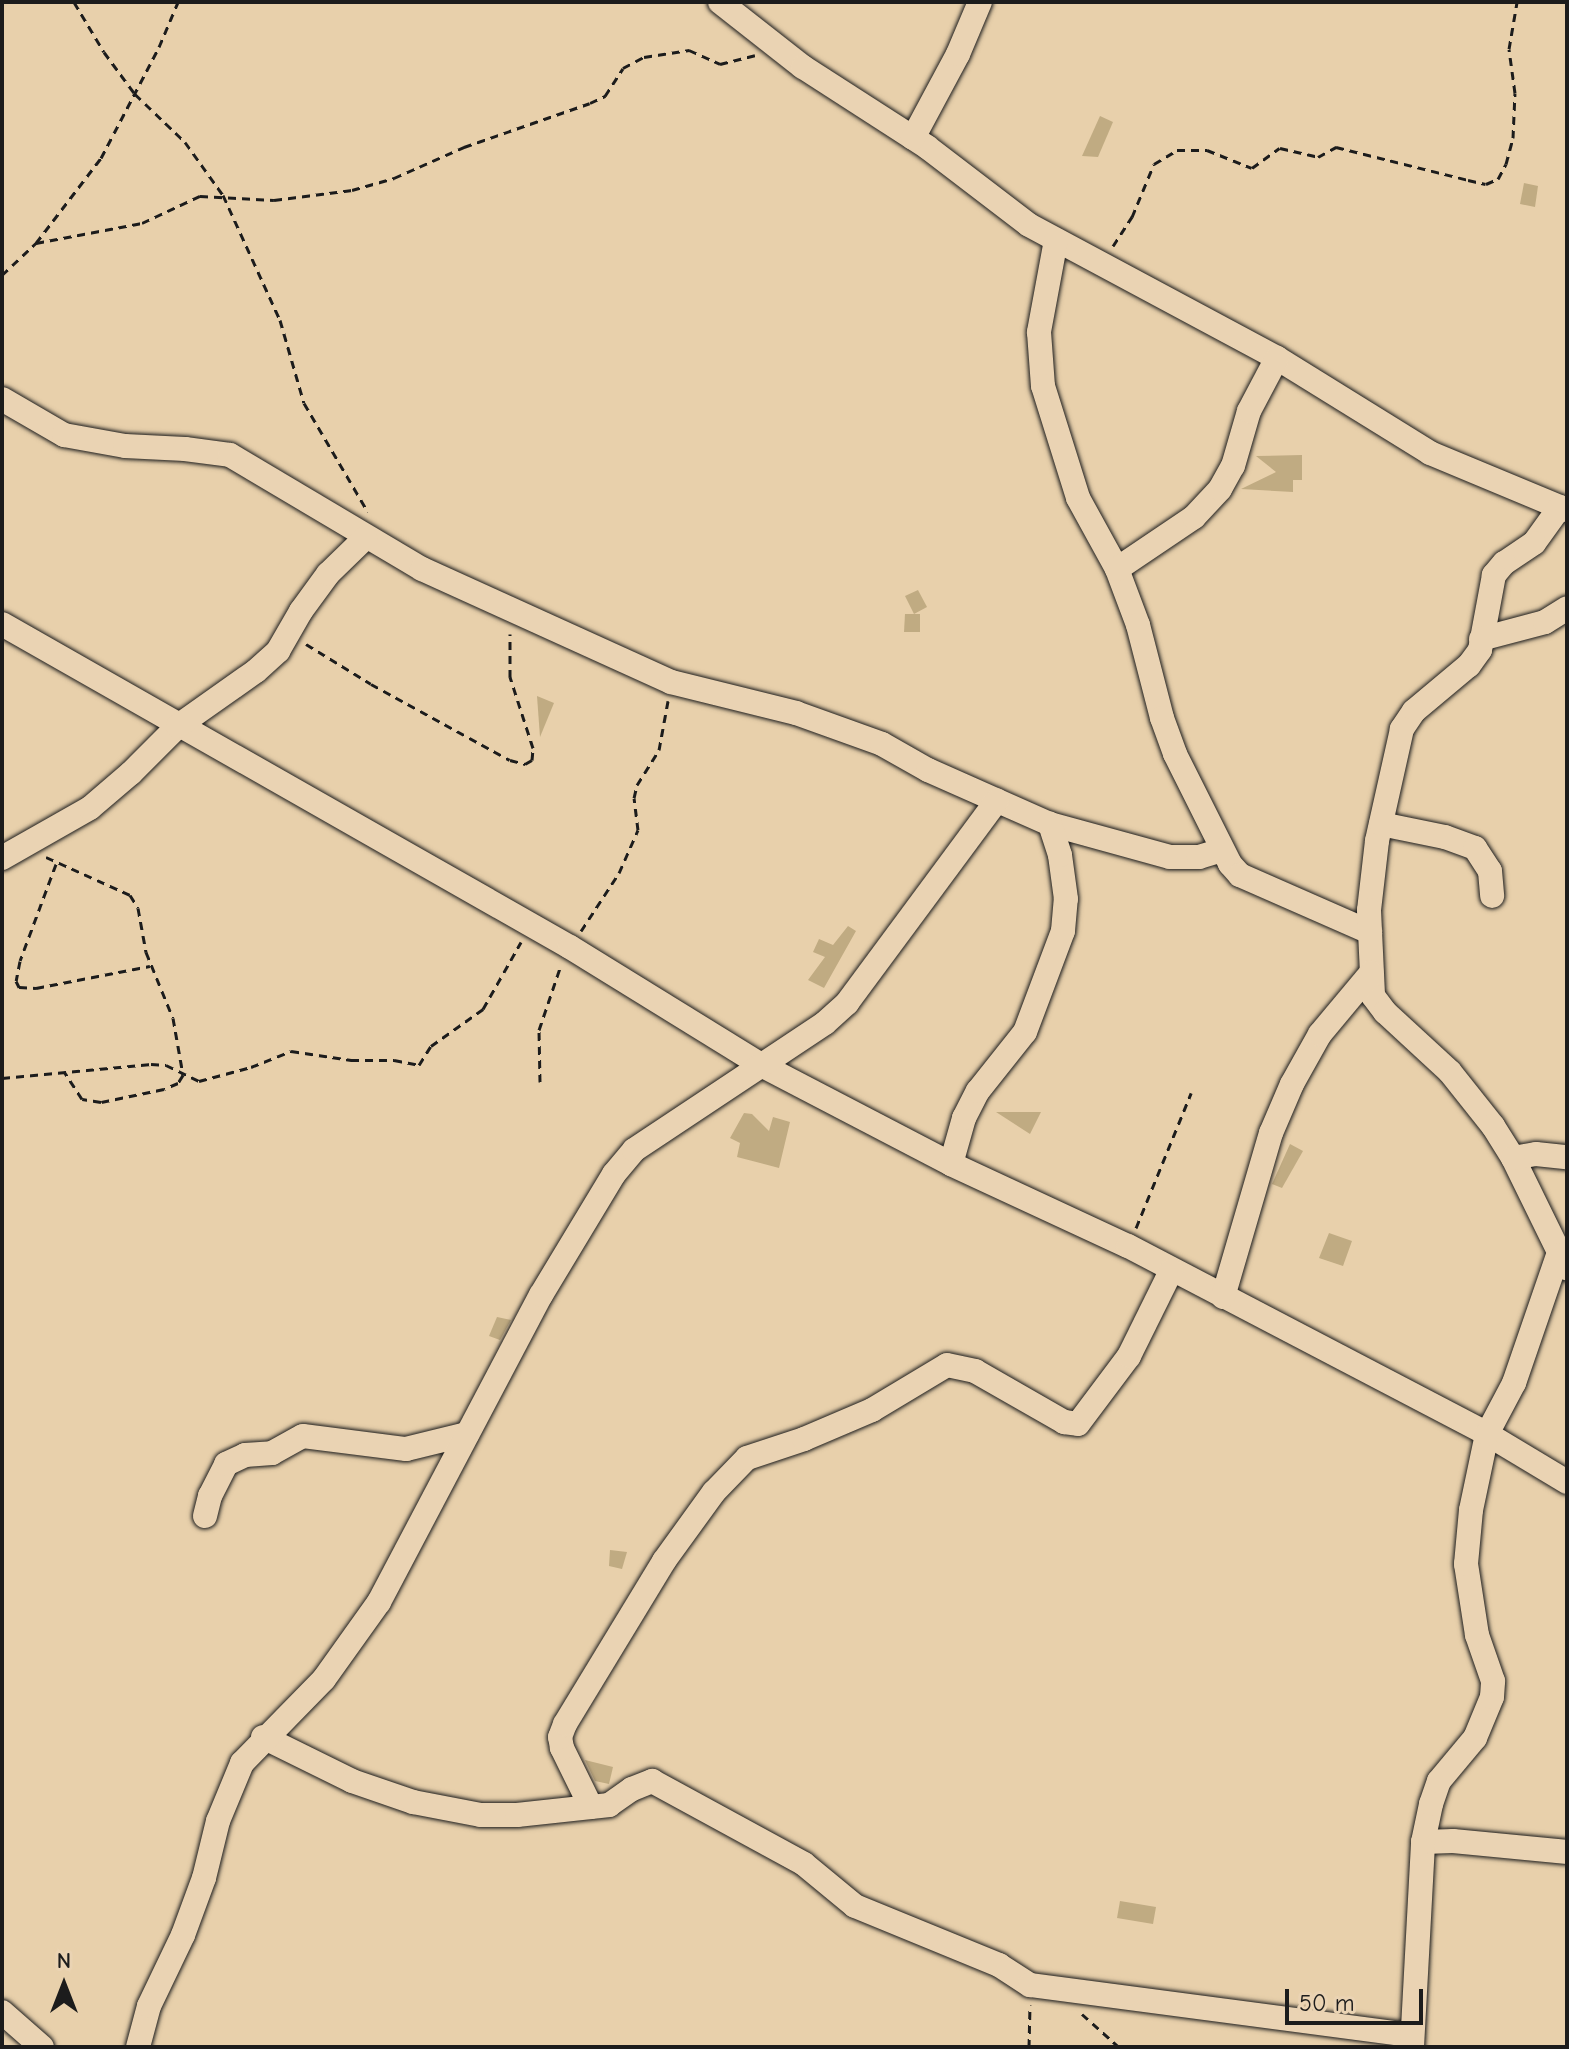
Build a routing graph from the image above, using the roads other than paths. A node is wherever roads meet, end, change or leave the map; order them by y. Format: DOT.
graph roads {
  1 [pos="720,2"];
  2 [pos="980,2"];
  3 [pos="913,138"];
  4 [pos="1056,240"];
  5 [pos="1277,358"];
  6 [pos="2,399"];
  7 [pos="1564,508"];
  8 [pos="370,530"];
  9 [pos="1117,569"];
  10 [pos="1567,608"];
  11 [pos="5,629"];
  12 [pos="1481,639"];
  13 [pos="178,726"];
  14 [pos="997,800"];
  15 [pos="1050,824"];
  16 [pos="1381,824"];
  17 [pos="1222,850"];
  18 [pos="2,858"];
  19 [pos="1492,896"];
  20 [pos="1370,932"];
  21 [pos="1371,973"];
  22 [pos="761,1065"];
  23 [pos="1567,1157"];
  24 [pos="1513,1158"];
  25 [pos="951,1164"];
  26 [pos="1563,1262"];
  27 [pos="1171,1271"];
  28 [pos="1223,1297"];
  29 [pos="467,1434"];
  30 [pos="1487,1434"];
  31 [pos="1567,1482"];
  32 [pos="205,1516"];
  33 [pos="263,1737"];
  34 [pos="591,1807"];
  35 [pos="1423,1842"];
  36 [pos="1567,1852"];
  37 [pos="2,2012"];
  38 [pos="1412,2041"];
  39 [pos="42,2047"];
  40 [pos="138,2047"];
  1 -- 3 [label="street"];
  2 -- 3 [label="street"];
  3 -- 4 [label="street"];
  4 -- 5 [label="street"];
  4 -- 9 [label="street"];
  5 -- 7 [label="street"];
  5 -- 9 [label="street"];
  6 -- 8 [label="street"];
  7 -- 12 [label="street"];
  8 -- 13 [label="street"];
  8 -- 14 [label="street"];
  9 -- 17 [label="street"];
  10 -- 12 [label="street"];
  11 -- 13 [label="street"];
  12 -- 16 [label="street"];
  13 -- 18 [label="street"];
  13 -- 22 [label="street"];
  14 -- 15 [label="street"];
  14 -- 22 [label="street"];
  15 -- 17 [label="street"];
  15 -- 25 [label="street"];
  16 -- 19 [label="street"];
  16 -- 20 [label="street"];
  17 -- 20 [label="street"];
  20 -- 21 [label="street"];
  21 -- 24 [label="street"];
  21 -- 28 [label="street"];
  22 -- 25 [label="street"];
  22 -- 29 [label="street"];
  23 -- 24 [label="street"];
  24 -- 26 [label="street"];
  25 -- 27 [label="street"];
  26 -- 30 [label="street"];
  27 -- 28 [label="street"];
  27 -- 34 [label="street"];
  28 -- 30 [label="street"];
  29 -- 32 [label="street"];
  29 -- 33 [label="street"];
  30 -- 31 [label="street"];
  30 -- 35 [label="street"];
  33 -- 34 [label="street"];
  33 -- 40 [label="street"];
  34 -- 38 [label="street"];
  35 -- 36 [label="street"];
  35 -- 38 [label="street"];
  37 -- 39 [label="street"];
}
